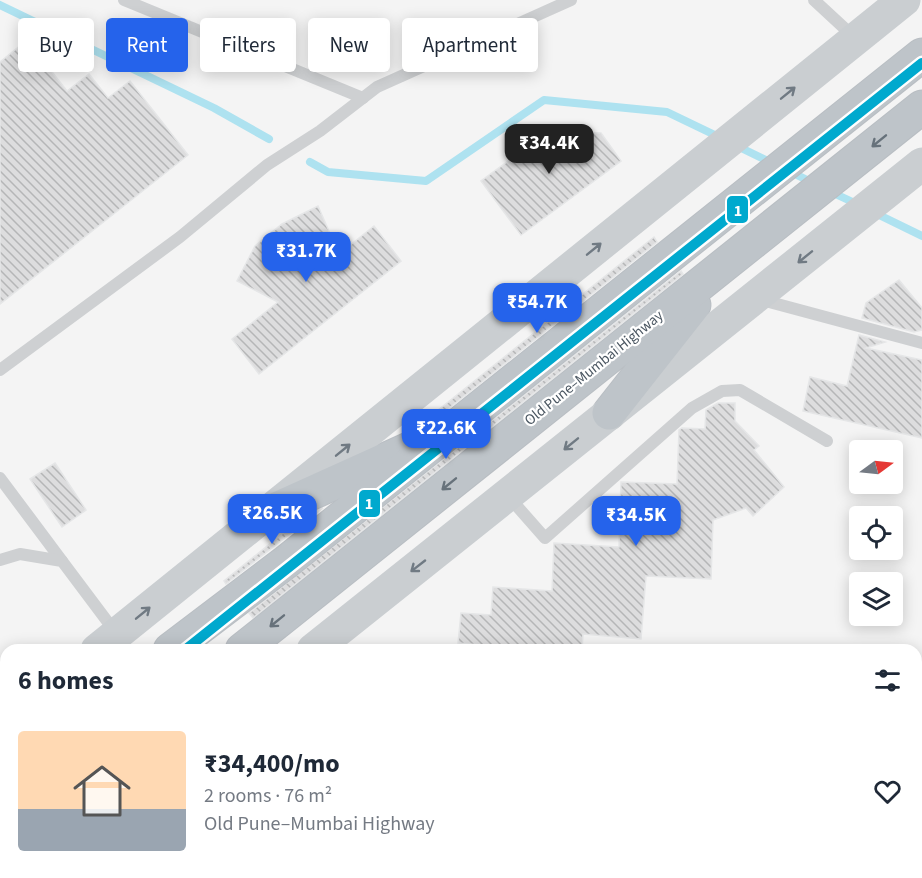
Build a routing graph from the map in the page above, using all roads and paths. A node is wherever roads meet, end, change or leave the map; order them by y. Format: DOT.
graph roads {
  1 [pos="124,0"];
  2 [pos="571,0"];
  3 [pos="814,0"];
  4 [pos="904,0"];
  5 [pos="856,39"];
  6 [pos="922,55"];
  7 [pos="363,98"];
  8 [pos="922,106"];
  9 [pos="922,164"];
  10 [pos="726,263"];
  11 [pos="754,298"];
  12 [pos="922,344"];
  13 [pos="0,370"];
  14 [pos="609,413"];
  15 [pos="454,429"];
  16 [pos="827,441"];
  17 [pos="0,478"];
  18 [pos="507,495"];
  19 [pos="263,515"];
  20 [pos="0,560"];
  21 [pos="62,561"];
  22 [pos="107,642"];
  23 [pos="179,644"];
  24 [pos="250,644"];
  25 [pos="321,644"];
  1 -- 7 [label="lane"];
  2 -- 7 [label="lane"];
  3 -- 5 [label="lane"];
  4 -- 5 [label="main road"];
  19 -- 5 [label="main road, one-way"];
  6 -- 15 [label="highway"];
  7 -- 13 [label="lane"];
  8 -- 10 [label="highway, Old Pune–Mumbai Highway, one-way"];
  9 -- 11 [label="main road, one-way"];
  10 -- 14 [label="highway"];
  10 -- 24 [label="highway, Old Pune–Mumbai Highway, one-way"];
  11 -- 12 [label="lane"];
  11 -- 14 [label="main road"];
  14 -- 18 [label="main road, one-way"];
  15 -- 19 [label="highway"];
  15 -- 23 [label="highway"];
  16 -- 18 [label="lane"];
  17 -- 21 [label="lane"];
  18 -- 25 [label="main road, one-way"];
  22 -- 19 [label="main road, one-way"];
  20 -- 21 [label="lane"];
  21 -- 22 [label="lane"];
}
